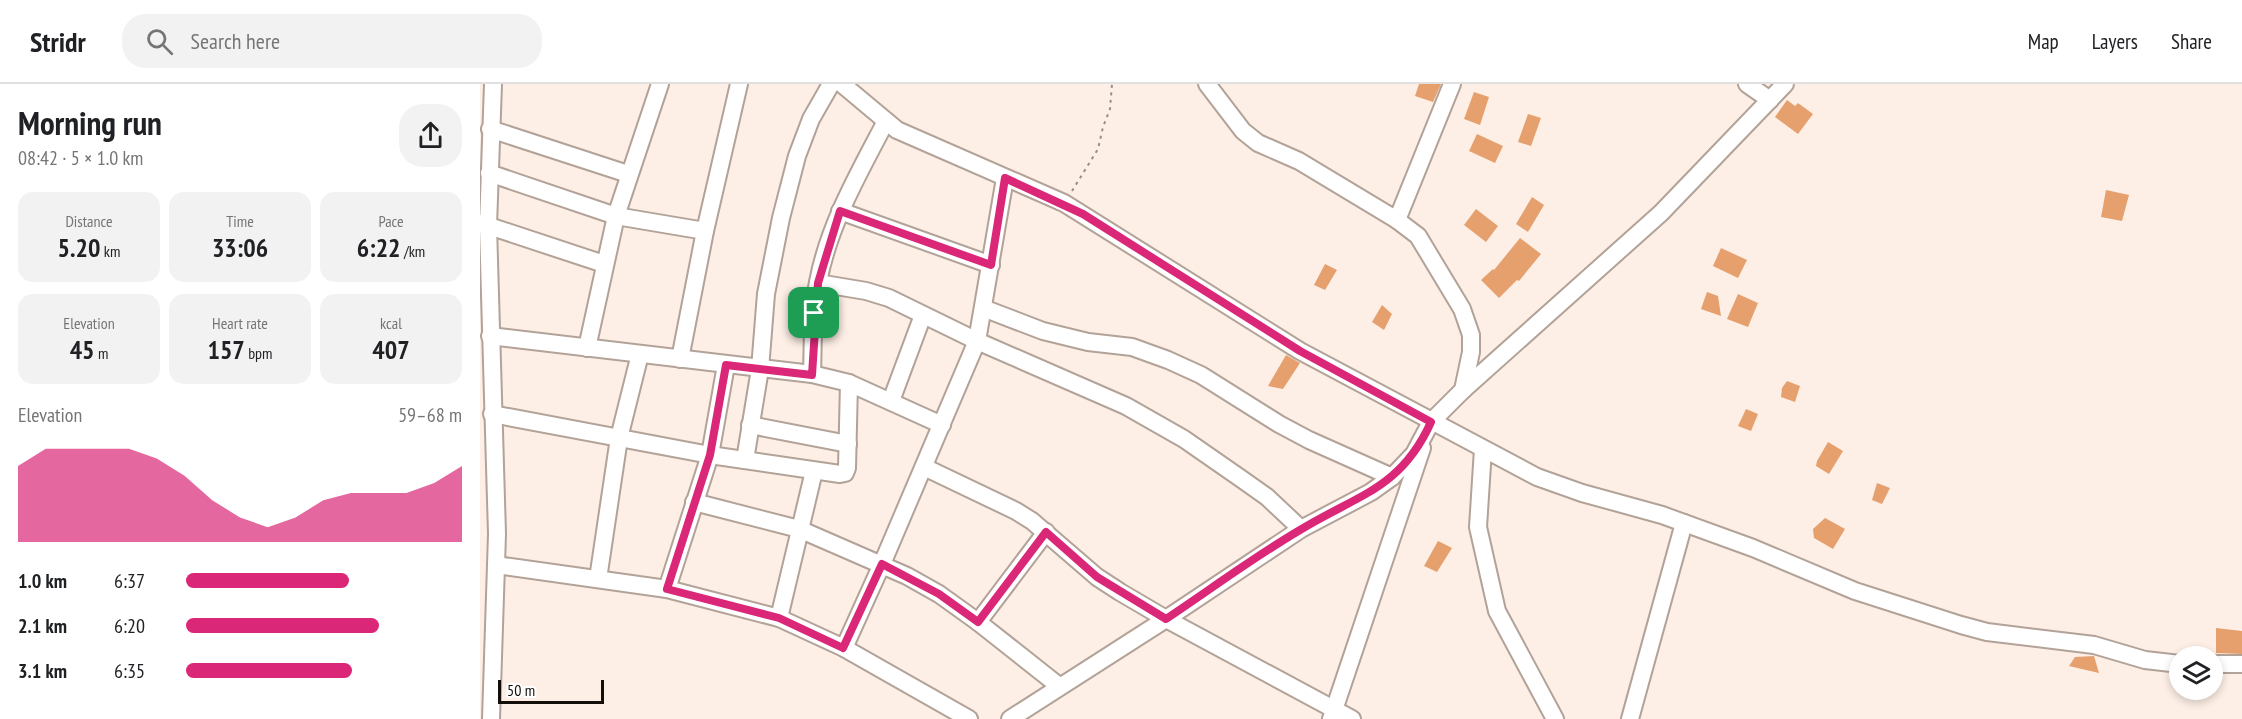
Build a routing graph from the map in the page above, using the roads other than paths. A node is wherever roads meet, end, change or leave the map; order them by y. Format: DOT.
graph roads {
  1 [pos="660,84"];
  2 [pos="740,84"];
  3 [pos="831,84"];
  4 [pos="842,84"];
  5 [pos="1207,84"];
  6 [pos="1452,84"];
  7 [pos="1747,84"];
  8 [pos="1785,84"];
  9 [pos="488,93"];
  10 [pos="1770,100"];
  11 [pos="886,121"];
  12 [pos="490,129"];
  13 [pos="489,173"];
  14 [pos="628,174"];
  15 [pos="1005,178"];
  16 [pos="840,211"];
  17 [pos="616,216"];
  18 [pos="1397,220"];
  19 [pos="484,225"];
  20 [pos="705,231"];
  21 [pos="604,264"];
  22 [pos="991,265"];
  23 [pos="818,283"];
  24 [pos="983,308"];
  25 [pos="923,315"];
  26 [pos="490,336"];
  27 [pos="976,341"];
  28 [pos="587,348"];
  29 [pos="640,354"];
  30 [pos="680,359"];
  31 [pos="726,365"];
  32 [pos="760,369"];
  33 [pos="812,375"];
  34 [pos="849,383"];
  35 [pos="1462,390"];
  36 [pos="891,401"];
  37 [pos="492,414"];
  38 [pos="1431,422"];
  39 [pos="750,425"];
  40 [pos="942,425"];
  41 [pos="619,438"];
  42 [pos="848,444"];
  43 [pos="1483,449"];
  44 [pos="710,455"];
  45 [pos="744,460"];
  46 [pos="924,467"];
  47 [pos="814,471"];
  48 [pos="1392,477"];
  49 [pos="694,502"];
  50 [pos="1684,523"];
  51 [pos="799,528"];
  52 [pos="1301,529"];
  53 [pos="1046,532"];
  54 [pos="882,564"];
  55 [pos="496,565"];
  56 [pos="598,579"];
  57 [pos="667,589"];
  58 [pos="779,618"];
  59 [pos="1166,619"];
  60 [pos="978,622"];
  61 [pos="843,648"];
  62 [pos="2169,663"];
  63 [pos="2223,664"];
  64 [pos="2242,664"];
  65 [pos="1059,686"];
  66 [pos="1332,715"];
  67 [pos="1022,716"];
  68 [pos="491,719"];
  69 [pos="969,719"];
  70 [pos="1352,719"];
  71 [pos="1555,719"];
  72 [pos="1630,719"];
  1 -- 14 [label="street"];
  2 -- 20 [label="street"];
  3 -- 32 [label="street"];
  4 -- 11 [label="street"];
  5 -- 18 [label="street"];
  6 -- 18 [label="street"];
  7 -- 10 [label="street"];
  8 -- 10 [label="street"];
  9 -- 12 [label="street"];
  10 -- 35 [label="street"];
  11 -- 15 [label="street"];
  11 -- 16 [label="street"];
  12 -- 13 [label="street"];
  12 -- 14 [label="street"];
  13 -- 17 [label="street"];
  13 -- 19 [label="street"];
  14 -- 17 [label="street"];
  15 -- 22 [label="street"];
  15 -- 38 [label="street"];
  16 -- 22 [label="street"];
  16 -- 23 [label="street"];
  17 -- 20 [label="street"];
  17 -- 21 [label="street"];
  18 -- 35 [label="street"];
  19 -- 21 [label="street"];
  19 -- 26 [label="street"];
  20 -- 30 [label="street"];
  21 -- 28 [label="street"];
  22 -- 24 [label="street"];
  23 -- 25 [label="street"];
  23 -- 33 [label="street"];
  24 -- 27 [label="street"];
  24 -- 48 [label="street"];
  25 -- 27 [label="street"];
  25 -- 36 [label="street"];
  26 -- 28 [label="street"];
  26 -- 37 [label="street"];
  27 -- 40 [label="street"];
  27 -- 52 [label="street"];
  28 -- 29 [label="street"];
  29 -- 30 [label="street"];
  29 -- 41 [label="street"];
  30 -- 31 [label="street"];
  31 -- 32 [label="street"];
  31 -- 44 [label="street"];
  32 -- 33 [label="street"];
  32 -- 39 [label="street"];
  33 -- 34 [label="street"];
  34 -- 36 [label="street"];
  34 -- 42 [label="street"];
  35 -- 38 [label="street"];
  36 -- 40 [label="street"];
  37 -- 41 [label="street"];
  37 -- 55 [label="street"];
  38 -- 43 [label="street"];
  38 -- 48 [label="street"];
  38 -- 66 [label="street"];
  39 -- 42 [label="street"];
  39 -- 45 [label="street"];
  40 -- 46 [label="street"];
  41 -- 44 [label="street"];
  41 -- 56 [label="street"];
  42 -- 47 [label="street"];
  43 -- 50 [label="street"];
  43 -- 71 [label="street"];
  44 -- 45 [label="street"];
  44 -- 49 [label="street"];
  45 -- 47 [label="street"];
  46 -- 53 [label="street"];
  46 -- 54 [label="street"];
  47 -- 51 [label="street"];
  48 -- 52 [label="street"];
  49 -- 51 [label="street"];
  49 -- 57 [label="street"];
  50 -- 62 [label="street"];
  50 -- 72 [label="street"];
  51 -- 54 [label="street"];
  51 -- 58 [label="street"];
  52 -- 59 [label="street"];
  53 -- 59 [label="street"];
  53 -- 60 [label="street"];
  54 -- 60 [label="street"];
  54 -- 61 [label="street"];
  55 -- 56 [label="street"];
  55 -- 68 [label="street"];
  56 -- 57 [label="street"];
  57 -- 58 [label="street"];
  58 -- 61 [label="street"];
  59 -- 65 [label="street"];
  59 -- 66 [label="street"];
  60 -- 65 [label="street"];
  61 -- 69 [label="street"];
  63 -- 64 [label="street"];
  65 -- 67 [label="street"];
  66 -- 70 [label="street"];
}
